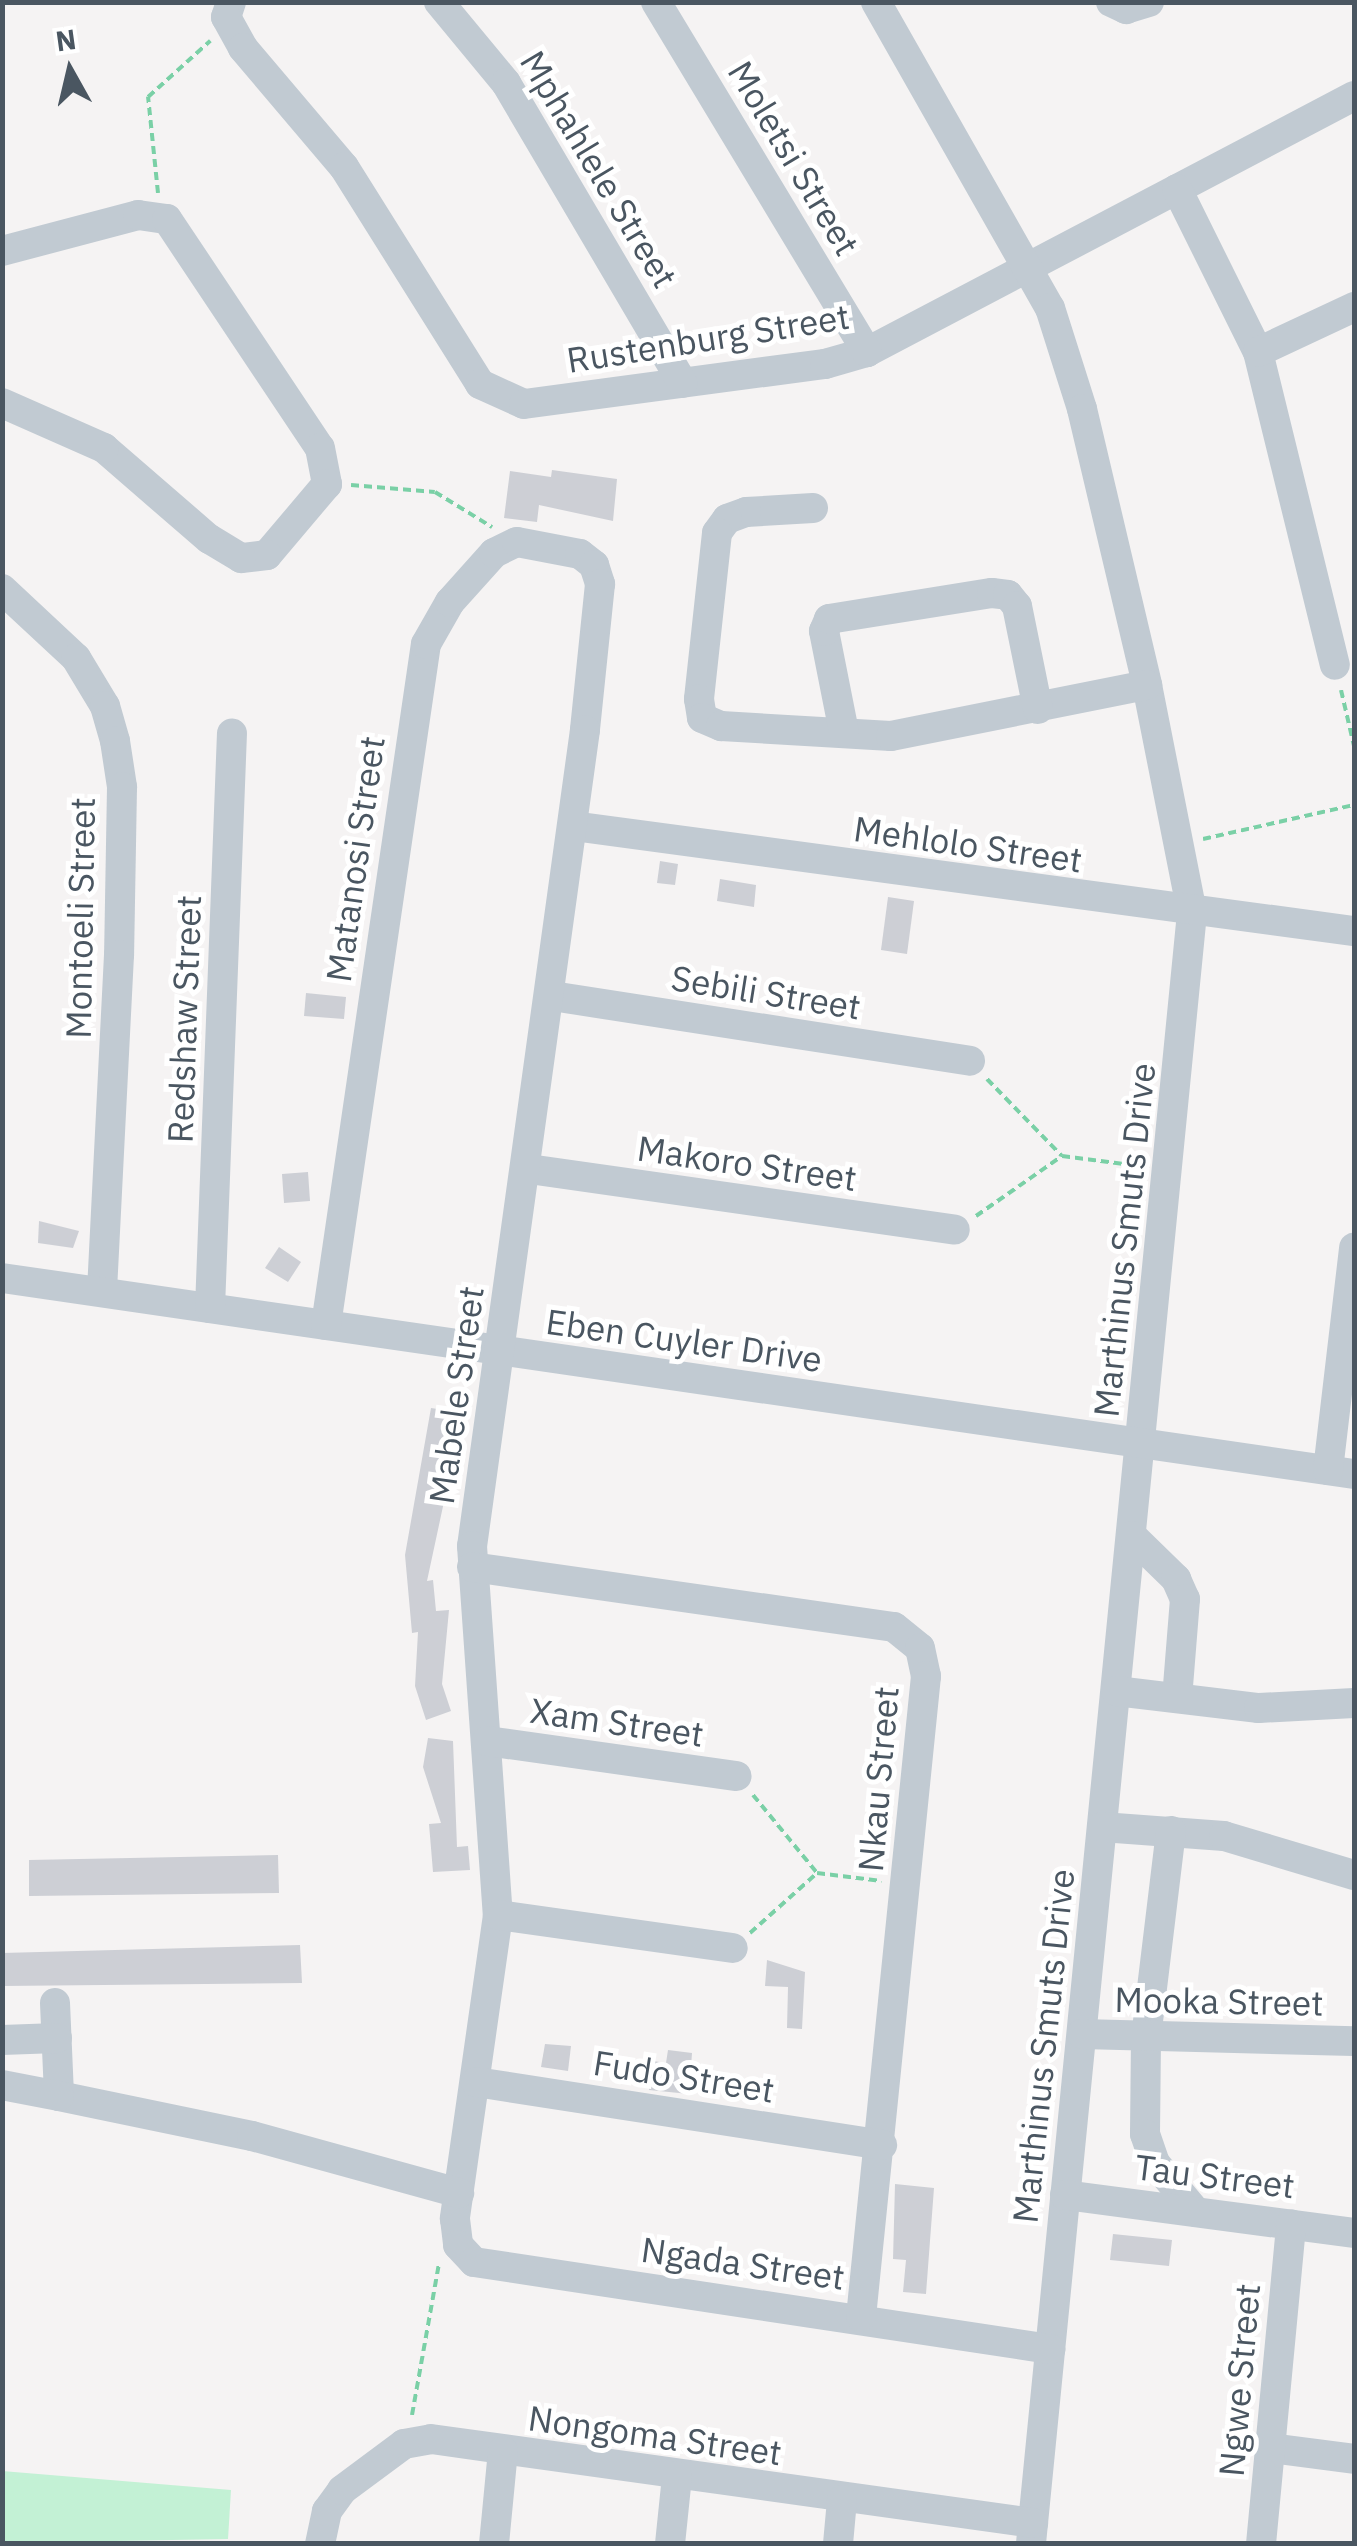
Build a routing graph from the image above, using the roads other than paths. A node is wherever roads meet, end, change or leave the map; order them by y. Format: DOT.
graph roads {
  1 [pos="439,2"];
  2 [pos="656,2"];
  3 [pos="876,2"];
  4 [pos="1111,2"];
  5 [pos="1149,2"];
  6 [pos="230,13"];
  7 [pos="1354,96"];
  8 [pos="1177,190"];
  9 [pos="2,251"];
  10 [pos="1033,270"];
  11 [pos="1354,307"];
  12 [pos="868,352"];
  13 [pos="1258,352"];
  14 [pos="683,383"];
  15 [pos="2,403"];
  16 [pos="813,508"];
  17 [pos="600,584"];
  18 [pos="2,589"];
  19 [pos="1335,666"];
  20 [pos="1147,685"];
  21 [pos="1038,709"];
  22 [pos="232,732"];
  23 [pos="844,732"];
  24 [pos="572,826"];
  25 [pos="1192,913"];
  26 [pos="1354,930"];
  27 [pos="552,996"];
  28 [pos="970,1061"];
  29 [pos="528,1169"];
  30 [pos="955,1230"];
  31 [pos="1354,1248"];
  32 [pos="2,1278"];
  33 [pos="1353,1286"];
  34 [pos="102,1292"];
  35 [pos="210,1308"];
  36 [pos="326,1325"];
  37 [pos="498,1352"];
  38 [pos="1141,1442"];
  39 [pos="1341,1472"];
  40 [pos="1132,1536"];
  41 [pos="472,1567"];
  42 [pos="1116,1691"];
  43 [pos="1177,1698"];
  44 [pos="1354,1703"];
  45 [pos="487,1742"];
  46 [pos="737,1776"];
  47 [pos="1102,1827"];
  48 [pos="1171,1830"];
  49 [pos="1354,1875"];
  50 [pos="498,1915"];
  51 [pos="733,1948"];
  52 [pos="55,2002"];
  53 [pos="1082,2034"];
  54 [pos="57,2038"];
  55 [pos="1146,2038"];
  56 [pos="2,2040"];
  57 [pos="1354,2041"];
  58 [pos="476,2082"];
  59 [pos="2,2085"];
  60 [pos="59,2096"];
  61 [pos="882,2145"];
  62 [pos="1065,2195"];
  63 [pos="1196,2212"];
  64 [pos="457,2219"];
  65 [pos="1291,2224"];
  66 [pos="1354,2233"];
  67 [pos="861,2318"];
  68 [pos="1050,2349"];
  69 [pos="1271,2448"];
  70 [pos="503,2451"];
  71 [pos="1354,2459"];
  72 [pos="677,2476"];
  73 [pos="842,2500"];
  74 [pos="1032,2534"];
  75 [pos="320,2544"];
  76 [pos="494,2544"];
  77 [pos="670,2544"];
  78 [pos="838,2544"];
  79 [pos="1261,2544"];
  1 -- 14 [label="street, Mphahlele Street"];
  2 -- 12 [label="street, Moletsi Street"];
  3 -- 10 [label="street, Marthinus Smuts Drive"];
  4 -- 5 [label="street"];
  6 -- 14 [label="street, Rustenburg Street"];
  7 -- 8 [label="street, Rustenburg Street"];
  8 -- 10 [label="street, Rustenburg Street"];
  8 -- 13 [label="street"];
  9 -- 15 [label="street"];
  10 -- 12 [label="street, Rustenburg Street"];
  10 -- 20 [label="street, Marthinus Smuts Drive"];
  11 -- 13 [label="street"];
  12 -- 14 [label="street, Rustenburg Street"];
  13 -- 19 [label="street"];
  16 -- 23 [label="street"];
  17 -- 24 [label="street, Mabele Street"];
  17 -- 36 [label="street, Matanosi Street"];
  18 -- 34 [label="street, Montoeli Street"];
  20 -- 21 [label="street"];
  20 -- 25 [label="street, Marthinus Smuts Drive"];
  21 -- 23 [label="street"];
  21 -- 23 [label="street"];
  22 -- 35 [label="street, Redshaw Street"];
  24 -- 25 [label="street, Mehlolo Street"];
  24 -- 27 [label="street, Mabele Street"];
  25 -- 26 [label="street, Mehlolo Street"];
  25 -- 38 [label="street, Marthinus Smuts Drive"];
  27 -- 28 [label="street, Sebili Street"];
  27 -- 29 [label="street, Mabele Street"];
  29 -- 30 [label="street, Makoro Street"];
  29 -- 37 [label="street, Mabele Street"];
  31 -- 33 [label="street"];
  32 -- 34 [label="street, Eben Cuyler Drive"];
  33 -- 39 [label="street"];
  34 -- 35 [label="street, Eben Cuyler Drive"];
  35 -- 36 [label="street, Eben Cuyler Drive"];
  36 -- 37 [label="street, Eben Cuyler Drive"];
  37 -- 38 [label="street, Eben Cuyler Drive"];
  37 -- 41 [label="street, Mabele Street"];
  38 -- 39 [label="street, Eben Cuyler Drive"];
  38 -- 40 [label="street, Marthinus Smuts Drive"];
  40 -- 42 [label="street, Marthinus Smuts Drive"];
  40 -- 43 [label="street"];
  41 -- 45 [label="street, Mabele Street"];
  41 -- 61 [label="street, Nkau Street"];
  42 -- 43 [label="street"];
  42 -- 47 [label="street, Marthinus Smuts Drive"];
  43 -- 44 [label="street"];
  45 -- 46 [label="street, Xam Street"];
  45 -- 50 [label="street, Mabele Street"];
  47 -- 48 [label="street"];
  47 -- 53 [label="street, Marthinus Smuts Drive"];
  48 -- 49 [label="street"];
  48 -- 55 [label="street"];
  50 -- 51 [label="street"];
  50 -- 58 [label="street, Mabele Street"];
  52 -- 54 [label="street"];
  53 -- 55 [label="street, Mooka Street"];
  53 -- 62 [label="street, Marthinus Smuts Drive"];
  54 -- 56 [label="street"];
  54 -- 60 [label="street"];
  55 -- 57 [label="street, Mooka Street"];
  55 -- 63 [label="street"];
  58 -- 61 [label="street, Fudo Street"];
  58 -- 64 [label="street, Mabele Street"];
  59 -- 60 [label="street, Ngada Street"];
  60 -- 64 [label="street, Ngada Street"];
  61 -- 67 [label="street, Nkau Street"];
  62 -- 63 [label="street, Tau Street"];
  62 -- 68 [label="street, Marthinus Smuts Drive"];
  63 -- 65 [label="street, Tau Street"];
  64 -- 67 [label="street, Ngada Street"];
  65 -- 66 [label="street, Tau Street"];
  65 -- 69 [label="street, Ngwe Street"];
  67 -- 68 [label="street, Ngada Street"];
  68 -- 74 [label="street, Marthinus Smuts Drive"];
  69 -- 71 [label="street"];
  69 -- 79 [label="street, Ngwe Street"];
  70 -- 72 [label="street, Nongoma Street"];
  70 -- 75 [label="street, Nongoma Street"];
  70 -- 76 [label="street"];
  72 -- 73 [label="street, Nongoma Street"];
  72 -- 77 [label="street"];
  73 -- 74 [label="street, Nongoma Street"];
  73 -- 78 [label="street"];
}
